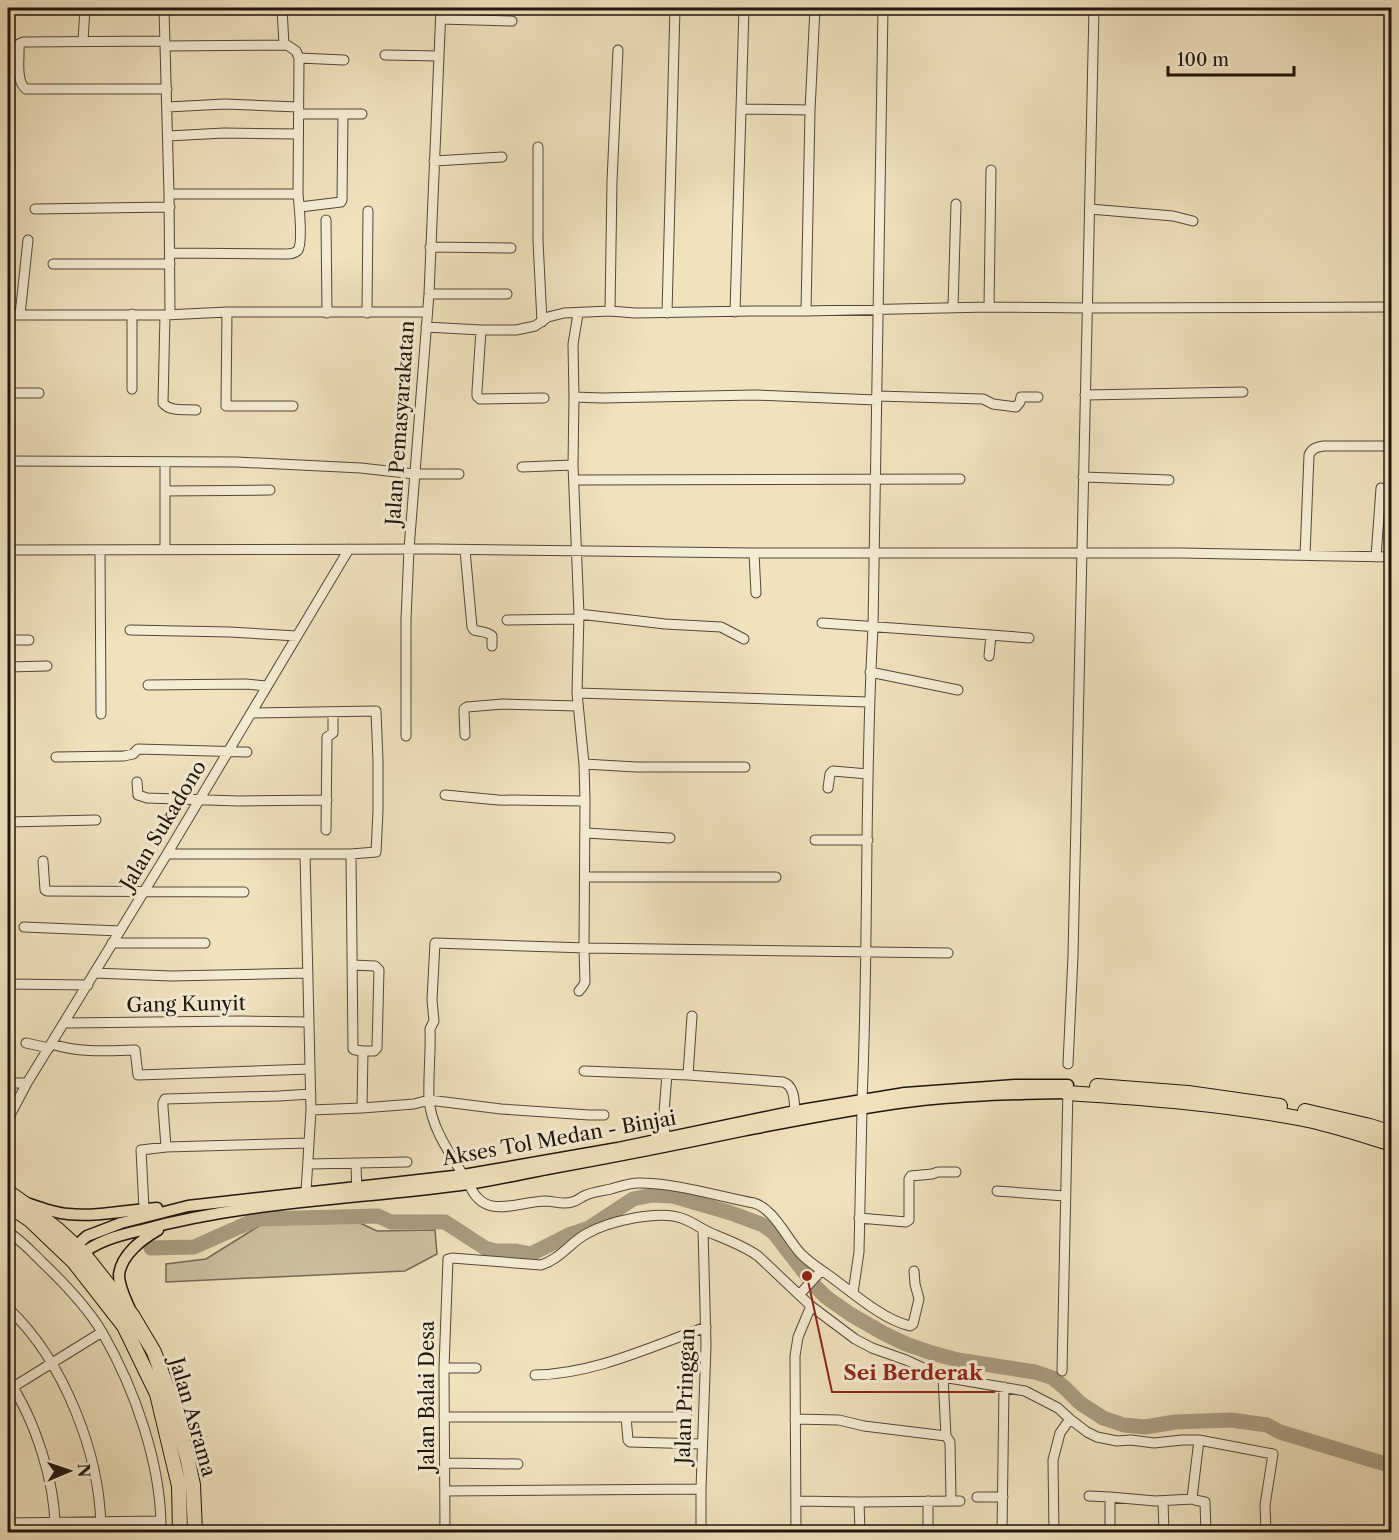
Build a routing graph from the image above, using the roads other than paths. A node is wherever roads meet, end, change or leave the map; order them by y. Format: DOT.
graph roads {
  1 [pos="85,8"];
  2 [pos="164,8"];
  3 [pos="282,8"];
  4 [pos="441,8"];
  5 [pos="675,8"];
  6 [pos="744,8"];
  7 [pos="815,8"];
  8 [pos="883,8"];
  9 [pos="1094,8"];
  10 [pos="441,19"];
  11 [pos="512,21"];
  12 [pos="83,41"];
  13 [pos="165,43"];
  14 [pos="284,45"];
  15 [pos="618,50"];
  16 [pos="385,55"];
  17 [pos="439,56"];
  18 [pos="300,58"];
  19 [pos="344,60"];
  20 [pos="166,89"];
  21 [pos="167,107"];
  22 [pos="741,109"];
  23 [pos="810,110"];
  24 [pos="298,111"];
  25 [pos="343,114"];
  26 [pos="362,114"];
  27 [pos="298,134"];
  28 [pos="168,136"];
  29 [pos="538,147"];
  30 [pos="501,157"];
  31 [pos="434,161"];
  32 [pos="991,170"];
  33 [pos="170,194"];
  34 [pos="298,194"];
  35 [pos="956,204"];
  36 [pos="170,207"];
  37 [pos="300,207"];
  38 [pos="34,209"];
  39 [pos="1090,209"];
  40 [pos="369,211"];
  41 [pos="326,220"];
  42 [pos="1193,221"];
  43 [pos="28,240"];
  44 [pos="430,247"];
  45 [pos="511,248"];
  46 [pos="170,259"];
  47 [pos="53,264"];
  48 [pos="429,294"];
  49 [pos="507,294"];
  50 [pos="953,307"];
  51 [pos="989,307"];
  52 [pos="1392,307"];
  53 [pos="1087,308"];
  54 [pos="877,310"];
  55 [pos="806,311"];
  56 [pos="227,312"];
  57 [pos="327,312"];
  58 [pos="427,312"];
  59 [pos="610,312"];
  60 [pos="735,312"];
  61 [pos="368,313"];
  62 [pos="667,313"];
  63 [pos="132,314"];
  64 [pos="167,314"];
  65 [pos="578,314"];
  66 [pos="8,315"];
  67 [pos="20,315"];
  68 [pos="542,322"];
  69 [pos="426,327"];
  70 [pos="481,330"];
  71 [pos="132,389"];
  72 [pos="1243,392"];
  73 [pos="8,393"];
  74 [pos="39,393"];
  75 [pos="1085,395"];
  76 [pos="574,397"];
  77 [pos="1038,397"];
  78 [pos="544,398"];
  79 [pos="877,398"];
  80 [pos="293,406"];
  81 [pos="196,410"];
  82 [pos="1392,446"];
  83 [pos="8,461"];
  84 [pos="165,463"];
  85 [pos="573,465"];
  86 [pos="522,467"];
  87 [pos="414,474"];
  88 [pos="459,474"];
  89 [pos="1083,477"];
  90 [pos="960,479"];
  91 [pos="574,480"];
  92 [pos="874,480"];
  93 [pos="1169,480"];
  94 [pos="1381,488"];
  95 [pos="270,490"];
  96 [pos="166,491"];
  97 [pos="165,549"];
  98 [pos="349,549"];
  99 [pos="409,549"];
  100 [pos="8,550"];
  101 [pos="465,550"];
  102 [pos="575,550"];
  103 [pos="100,551"];
  104 [pos="873,552"];
  105 [pos="754,553"];
  106 [pos="1082,554"];
  107 [pos="1305,555"];
  108 [pos="1376,556"];
  109 [pos="1392,557"];
  110 [pos="8,579"];
  111 [pos="756,593"];
  112 [pos="8,614"];
  113 [pos="578,616"];
  114 [pos="507,620"];
  115 [pos="822,623"];
  116 [pos="873,628"];
  117 [pos="130,630"];
  118 [pos="991,635"];
  119 [pos="297,636"];
  120 [pos="1029,638"];
  121 [pos="744,639"];
  122 [pos="8,640"];
  123 [pos="29,640"];
  124 [pos="492,646"];
  125 [pos="989,656"];
  126 [pos="47,666"];
  127 [pos="8,667"];
  128 [pos="870,672"];
  129 [pos="148,685"];
  130 [pos="266,686"];
  131 [pos="958,690"];
  132 [pos="577,693"];
  133 [pos="869,702"];
  134 [pos="578,706"];
  135 [pos="333,712"];
  136 [pos="251,713"];
  137 [pos="101,714"];
  138 [pos="465,735"];
  139 [pos="406,736"];
  140 [pos="228,751"];
  141 [pos="247,752"];
  142 [pos="56,757"];
  143 [pos="584,764"];
  144 [pos="746,767"];
  145 [pos="868,774"];
  146 [pos="137,782"];
  147 [pos="828,788"];
  148 [pos="445,795"];
  149 [pos="199,800"];
  150 [pos="327,800"];
  151 [pos="585,801"];
  152 [pos="96,820"];
  153 [pos="8,822"];
  154 [pos="326,830"];
  155 [pos="586,833"];
  156 [pos="670,838"];
  157 [pos="815,840"];
  158 [pos="868,840"];
  159 [pos="167,854"];
  160 [pos="305,854"];
  161 [pos="351,854"];
  162 [pos="43,861"];
  163 [pos="585,877"];
  164 [pos="776,877"];
  165 [pos="143,892"];
  166 [pos="244,892"];
  167 [pos="24,927"];
  168 [pos="120,931"];
  169 [pos="112,943"];
  170 [pos="205,943"];
  171 [pos="584,948"];
  172 [pos="866,951"];
  173 [pos="948,953"];
  174 [pos="352,965"];
  175 [pos="94,973"];
  176 [pos="308,973"];
  177 [pos="8,984"];
  178 [pos="87,985"];
  179 [pos="579,991"];
  180 [pos="692,1016"];
  181 [pos="308,1022"];
  182 [pos="65,1023"];
  183 [pos="26,1044"];
  184 [pos="50,1046"];
  185 [pos="363,1051"];
  186 [pos="1068,1064"];
  187 [pos="310,1069"];
  188 [pos="584,1071"];
  189 [pos="667,1074"];
  190 [pos="688,1075"];
  191 [pos="8,1083"];
  192 [pos="27,1083"];
  193 [pos="1068,1089"];
  194 [pos="311,1094"];
  195 [pos="429,1100"];
  196 [pos="862,1104"];
  197 [pos="362,1108"];
  198 [pos="311,1110"];
  199 [pos="795,1111"];
  200 [pos="604,1115"];
  201 [pos="8,1119"];
  202 [pos="732,1129"];
  203 [pos="1392,1133"];
  204 [pos="665,1138"];
  205 [pos="309,1143"];
  206 [pos="1392,1144"];
  207 [pos="166,1147"];
  208 [pos="407,1162"];
  209 [pos="309,1164"];
  210 [pos="356,1164"];
  211 [pos="956,1172"];
  212 [pos="466,1179"];
  213 [pos="356,1191"];
  214 [pos="997,1191"];
  215 [pos="8,1192"];
  216 [pos="306,1192"];
  217 [pos="1065,1196"];
  218 [pos="21,1201"];
  219 [pos="8,1205"];
  220 [pos="180,1207"];
  221 [pos="144,1209"];
  222 [pos="860,1218"];
  223 [pos="171,1222"];
  224 [pos="703,1230"];
  225 [pos="8,1232"];
  226 [pos="75,1254"];
  227 [pos="915,1271"];
  228 [pos="820,1272"];
  229 [pos="801,1293"];
  230 [pos="853,1293"];
  231 [pos="812,1306"];
  232 [pos="8,1308"];
  233 [pos="132,1315"];
  234 [pos="706,1327"];
  235 [pos="102,1332"];
  236 [pos="52,1363"];
  237 [pos="444,1368"];
  238 [pos="476,1368"];
  239 [pos="1062,1371"];
  240 [pos="535,1375"];
  241 [pos="943,1377"];
  242 [pos="9,1386"];
  243 [pos="1004,1387"];
  244 [pos="444,1417"];
  245 [pos="626,1417"];
  246 [pos="687,1417"];
  247 [pos="795,1419"];
  248 [pos="1070,1419"];
  249 [pos="946,1436"];
  250 [pos="1199,1440"];
  251 [pos="702,1444"];
  252 [pos="445,1463"];
  253 [pos="518,1464"];
  254 [pos="701,1489"];
  255 [pos="445,1491"];
  256 [pos="1089,1496"];
  257 [pos="977,1497"];
  258 [pos="1003,1497"];
  259 [pos="1110,1497"];
  260 [pos="1193,1500"];
  261 [pos="796,1501"];
  262 [pos="928,1501"];
  263 [pos="1163,1501"];
  264 [pos="860,1502"];
  265 [pos="8,1511"];
  266 [pos="101,1521"];
  267 [pos="161,1521"];
  268 [pos="55,1522"];
  269 [pos="8,1526"];
  270 [pos="55,1533"];
  271 [pos="101,1533"];
  272 [pos="161,1533"];
  273 [pos="180,1533"];
  274 [pos="195,1533"];
  275 [pos="445,1533"];
  276 [pos="702,1533"];
  277 [pos="796,1533"];
  278 [pos="860,1533"];
  279 [pos="928,1533"];
  280 [pos="1002,1533"];
  281 [pos="1054,1533"];
  282 [pos="1110,1533"];
  283 [pos="1164,1533"];
  284 [pos="1206,1533"];
  285 [pos="1266,1533"];
  1 -- 12 [label="street"];
  2 -- 13 [label="street"];
  3 -- 14 [label="street"];
  4 -- 10 [label="street, Jalan Pemasyarakatan"];
  5 -- 62 [label="street"];
  6 -- 22 [label="street"];
  7 -- 23 [label="street"];
  8 -- 54 [label="street"];
  9 -- 39 [label="street"];
  10 -- 11 [label="street"];
  10 -- 17 [label="street, Jalan Pemasyarakatan"];
  12 -- 13 [label="street"];
  12 -- 20 [label="street"];
  13 -- 14 [label="street"];
  13 -- 20 [label="street"];
  14 -- 18 [label="street"];
  15 -- 59 [label="street"];
  16 -- 17 [label="street"];
  17 -- 31 [label="street, Jalan Pemasyarakatan"];
  18 -- 19 [label="street"];
  18 -- 24 [label="street"];
  20 -- 21 [label="street"];
  21 -- 24 [label="street"];
  21 -- 28 [label="street"];
  22 -- 23 [label="street"];
  22 -- 60 [label="street"];
  23 -- 55 [label="street"];
  24 -- 25 [label="street"];
  24 -- 27 [label="street"];
  25 -- 26 [label="street"];
  25 -- 37 [label="street"];
  27 -- 28 [label="street"];
  27 -- 34 [label="street"];
  28 -- 33 [label="street"];
  29 -- 68 [label="street"];
  30 -- 31 [label="street"];
  31 -- 44 [label="street, Jalan Pemasyarakatan"];
  32 -- 51 [label="street"];
  33 -- 34 [label="street"];
  33 -- 36 [label="street"];
  34 -- 37 [label="street"];
  35 -- 50 [label="street"];
  36 -- 38 [label="street"];
  36 -- 46 [label="street"];
  37 -- 46 [label="street"];
  39 -- 42 [label="street"];
  39 -- 53 [label="street"];
  40 -- 61 [label="street"];
  41 -- 57 [label="street"];
  43 -- 67 [label="street"];
  44 -- 45 [label="street"];
  44 -- 48 [label="street, Jalan Pemasyarakatan"];
  46 -- 47 [label="street"];
  46 -- 64 [label="street"];
  48 -- 49 [label="street"];
  48 -- 58 [label="street, Jalan Pemasyarakatan"];
  50 -- 51 [label="street"];
  50 -- 54 [label="street"];
  51 -- 53 [label="street"];
  52 -- 53 [label="street"];
  53 -- 75 [label="street"];
  54 -- 55 [label="street"];
  54 -- 79 [label="street"];
  55 -- 60 [label="street"];
  56 -- 57 [label="street"];
  56 -- 64 [label="street"];
  56 -- 80 [label="street"];
  57 -- 61 [label="street"];
  58 -- 61 [label="street"];
  58 -- 69 [label="street, Jalan Pemasyarakatan"];
  59 -- 62 [label="street"];
  59 -- 65 [label="street"];
  60 -- 62 [label="street"];
  63 -- 64 [label="street"];
  63 -- 67 [label="street"];
  63 -- 71 [label="street"];
  64 -- 81 [label="street"];
  65 -- 68 [label="street"];
  65 -- 76 [label="street"];
  66 -- 67 [label="street"];
  68 -- 70 [label="street"];
  69 -- 70 [label="street"];
  69 -- 87 [label="street, Jalan Pemasyarakatan"];
  70 -- 78 [label="street"];
  72 -- 75 [label="street"];
  73 -- 74 [label="street"];
  75 -- 89 [label="street"];
  76 -- 79 [label="street"];
  76 -- 85 [label="street"];
  77 -- 79 [label="street"];
  79 -- 92 [label="street"];
  82 -- 107 [label="street"];
  83 -- 84 [label="street"];
  84 -- 87 [label="street"];
  84 -- 96 [label="street"];
  85 -- 86 [label="street"];
  85 -- 91 [label="street"];
  87 -- 88 [label="street"];
  87 -- 99 [label="street, Jalan Pemasyarakatan"];
  89 -- 93 [label="street"];
  89 -- 106 [label="street"];
  90 -- 92 [label="street"];
  91 -- 92 [label="street"];
  91 -- 102 [label="street"];
  92 -- 104 [label="street"];
  94 -- 108 [label="street"];
  95 -- 96 [label="street"];
  96 -- 97 [label="street"];
  97 -- 98 [label="street, Jalan Pemasyarakatan"];
  97 -- 103 [label="street, Jalan Pemasyarakatan"];
  98 -- 99 [label="street, Jalan Pemasyarakatan"];
  98 -- 119 [label="street, Jalan Sukadono"];
  99 -- 101 [label="street"];
  99 -- 139 [label="street"];
  100 -- 103 [label="street, Jalan Pemasyarakatan"];
  101 -- 102 [label="street"];
  101 -- 124 [label="street"];
  102 -- 105 [label="street"];
  102 -- 113 [label="street"];
  103 -- 137 [label="street"];
  104 -- 105 [label="street"];
  104 -- 106 [label="street"];
  104 -- 116 [label="street"];
  105 -- 111 [label="street"];
  106 -- 107 [label="street"];
  106 -- 186 [label="street"];
  107 -- 108 [label="street"];
  108 -- 109 [label="street"];
  110 -- 112 [label="street"];
  113 -- 114 [label="street"];
  113 -- 121 [label="street"];
  113 -- 132 [label="street"];
  115 -- 116 [label="street"];
  116 -- 118 [label="street"];
  116 -- 128 [label="street"];
  117 -- 119 [label="street"];
  118 -- 120 [label="street"];
  118 -- 125 [label="street"];
  119 -- 130 [label="street, Jalan Sukadono"];
  122 -- 123 [label="street"];
  126 -- 127 [label="street"];
  128 -- 131 [label="street"];
  128 -- 133 [label="street"];
  129 -- 130 [label="street"];
  130 -- 136 [label="street, Jalan Sukadono"];
  132 -- 133 [label="street"];
  132 -- 134 [label="street"];
  133 -- 145 [label="street"];
  134 -- 138 [label="street"];
  134 -- 143 [label="street"];
  135 -- 136 [label="street"];
  135 -- 150 [label="street"];
  135 -- 161 [label="street"];
  136 -- 140 [label="street, Jalan Sukadono"];
  140 -- 141 [label="street"];
  140 -- 142 [label="street"];
  140 -- 149 [label="street, Jalan Sukadono"];
  143 -- 144 [label="street"];
  143 -- 151 [label="street"];
  145 -- 147 [label="street"];
  145 -- 158 [label="street"];
  146 -- 149 [label="street"];
  148 -- 151 [label="street"];
  149 -- 150 [label="street"];
  149 -- 159 [label="street, Jalan Sukadono"];
  150 -- 154 [label="street"];
  151 -- 155 [label="street"];
  152 -- 153 [label="street"];
  155 -- 156 [label="street"];
  155 -- 163 [label="street"];
  157 -- 158 [label="street"];
  158 -- 172 [label="street"];
  159 -- 160 [label="street"];
  159 -- 165 [label="street, Jalan Sukadono"];
  160 -- 161 [label="street"];
  160 -- 176 [label="street"];
  161 -- 174 [label="street"];
  162 -- 165 [label="street"];
  163 -- 164 [label="street"];
  163 -- 171 [label="street"];
  165 -- 166 [label="street"];
  165 -- 168 [label="street, Jalan Sukadono"];
  167 -- 168 [label="street"];
  168 -- 169 [label="street, Jalan Sukadono"];
  169 -- 170 [label="street"];
  169 -- 175 [label="street, Jalan Sukadono"];
  171 -- 172 [label="street"];
  171 -- 179 [label="street"];
  171 -- 195 [label="street"];
  172 -- 173 [label="street"];
  172 -- 196 [label="street"];
  174 -- 185 [label="street"];
  174 -- 185 [label="street"];
  175 -- 176 [label="street"];
  175 -- 178 [label="street, Jalan Sukadono"];
  176 -- 181 [label="street"];
  177 -- 178 [label="street"];
  178 -- 182 [label="street, Jalan Sukadono"];
  180 -- 190 [label="street"];
  181 -- 182 [label="street, Gang Kunyit"];
  181 -- 187 [label="street"];
  182 -- 184 [label="street, Jalan Sukadono"];
  183 -- 184 [label="street"];
  184 -- 187 [label="street"];
  184 -- 192 [label="street, Jalan Sukadono"];
  185 -- 197 [label="street"];
  187 -- 194 [label="street"];
  188 -- 189 [label="street"];
  189 -- 190 [label="street"];
  189 -- 204 [label="street"];
  190 -- 199 [label="street"];
  191 -- 192 [label="street"];
  192 -- 201 [label="street, Jalan Sukadono"];
  193 -- 196 [label="main road, Akses Tol Medan - Binjai"];
  193 -- 203 [label="highway"];
  193 -- 206 [label="highway"];
  193 -- 217 [label="street"];
  194 -- 198 [label="street"];
  194 -- 207 [label="street"];
  195 -- 197 [label="street"];
  195 -- 200 [label="street"];
  195 -- 212 [label="street"];
  196 -- 199 [label="main road, Akses Tol Medan - Binjai"];
  196 -- 202 [label="main road, Akses Tol Medan - Binjai"];
  196 -- 222 [label="street"];
  197 -- 198 [label="street"];
  198 -- 205 [label="street"];
  199 -- 202 [label="main road, Akses Tol Medan - Binjai"];
  202 -- 204 [label="main road, Akses Tol Medan - Binjai"];
  202 -- 212 [label="main road, Akses Tol Medan - Binjai"];
  204 -- 212 [label="main road, Akses Tol Medan - Binjai"];
  205 -- 207 [label="street"];
  205 -- 209 [label="street"];
  207 -- 221 [label="street"];
  208 -- 210 [label="street"];
  209 -- 210 [label="street"];
  209 -- 216 [label="street"];
  210 -- 213 [label="street"];
  211 -- 222 [label="street"];
  212 -- 213 [label="main road, Akses Tol Medan - Binjai"];
  212 -- 228 [label="street"];
  213 -- 216 [label="main road, Akses Tol Medan - Binjai"];
  213 -- 223 [label="main road, Akses Tol Medan - Binjai"];
  214 -- 217 [label="street"];
  215 -- 218 [label="highway, Jalan Asrama"];
  216 -- 220 [label="main road, Akses Tol Medan - Binjai"];
  217 -- 239 [label="street"];
  218 -- 221 [label="main road"];
  218 -- 226 [label="highway, Jalan Asrama"];
  219 -- 226 [label="highway, Jalan Asrama"];
  220 -- 221 [label="main road"];
  220 -- 226 [label="main road, Akses Tol Medan - Binjai"];
  222 -- 230 [label="street"];
  223 -- 226 [label="main road, Akses Tol Medan - Binjai"];
  223 -- 233 [label="main road"];
  224 -- 229 [label="street"];
  224 -- 234 [label="street, Jalan Pringgan"];
  224 -- 237 [label="street, Jalan Balai Desa"];
  225 -- 235 [label="street"];
  226 -- 233 [label="highway, Jalan Asrama"];
  226 -- 273 [label="highway, Jalan Asrama"];
  227 -- 230 [label="street"];
  228 -- 229 [label="street"];
  228 -- 230 [label="street"];
  229 -- 231 [label="street"];
  231 -- 241 [label="street"];
  231 -- 247 [label="street"];
  232 -- 236 [label="street"];
  233 -- 274 [label="highway, Jalan Asrama"];
  234 -- 240 [label="street"];
  234 -- 251 [label="street, Jalan Pringgan"];
  235 -- 236 [label="street"];
  235 -- 267 [label="street"];
  236 -- 242 [label="street"];
  236 -- 266 [label="street"];
  237 -- 238 [label="street"];
  237 -- 244 [label="street, Jalan Balai Desa"];
  241 -- 243 [label="street"];
  241 -- 249 [label="street"];
  242 -- 268 [label="street"];
  243 -- 248 [label="street"];
  243 -- 258 [label="street"];
  244 -- 245 [label="street"];
  244 -- 252 [label="street, Jalan Balai Desa"];
  245 -- 246 [label="street"];
  245 -- 251 [label="street"];
  247 -- 249 [label="street"];
  247 -- 261 [label="street"];
  248 -- 250 [label="street"];
  248 -- 281 [label="street"];
  249 -- 262 [label="street"];
  250 -- 260 [label="street"];
  250 -- 285 [label="street"];
  251 -- 254 [label="street, Jalan Pringgan"];
  252 -- 253 [label="street"];
  252 -- 255 [label="street, Jalan Balai Desa"];
  254 -- 255 [label="street"];
  254 -- 276 [label="street, Jalan Pringgan"];
  255 -- 275 [label="street, Jalan Balai Desa"];
  256 -- 259 [label="street"];
  257 -- 258 [label="street"];
  258 -- 280 [label="street"];
  259 -- 263 [label="street"];
  259 -- 282 [label="street"];
  260 -- 263 [label="street"];
  260 -- 284 [label="street"];
  261 -- 264 [label="street"];
  261 -- 277 [label="street"];
  262 -- 264 [label="street"];
  262 -- 279 [label="street"];
  263 -- 283 [label="street"];
  264 -- 278 [label="street"];
  265 -- 269 [label="street"];
  266 -- 267 [label="street"];
  266 -- 268 [label="street"];
  266 -- 271 [label="street"];
  267 -- 272 [label="street"];
  268 -- 269 [label="street"];
  268 -- 270 [label="street"];
}
